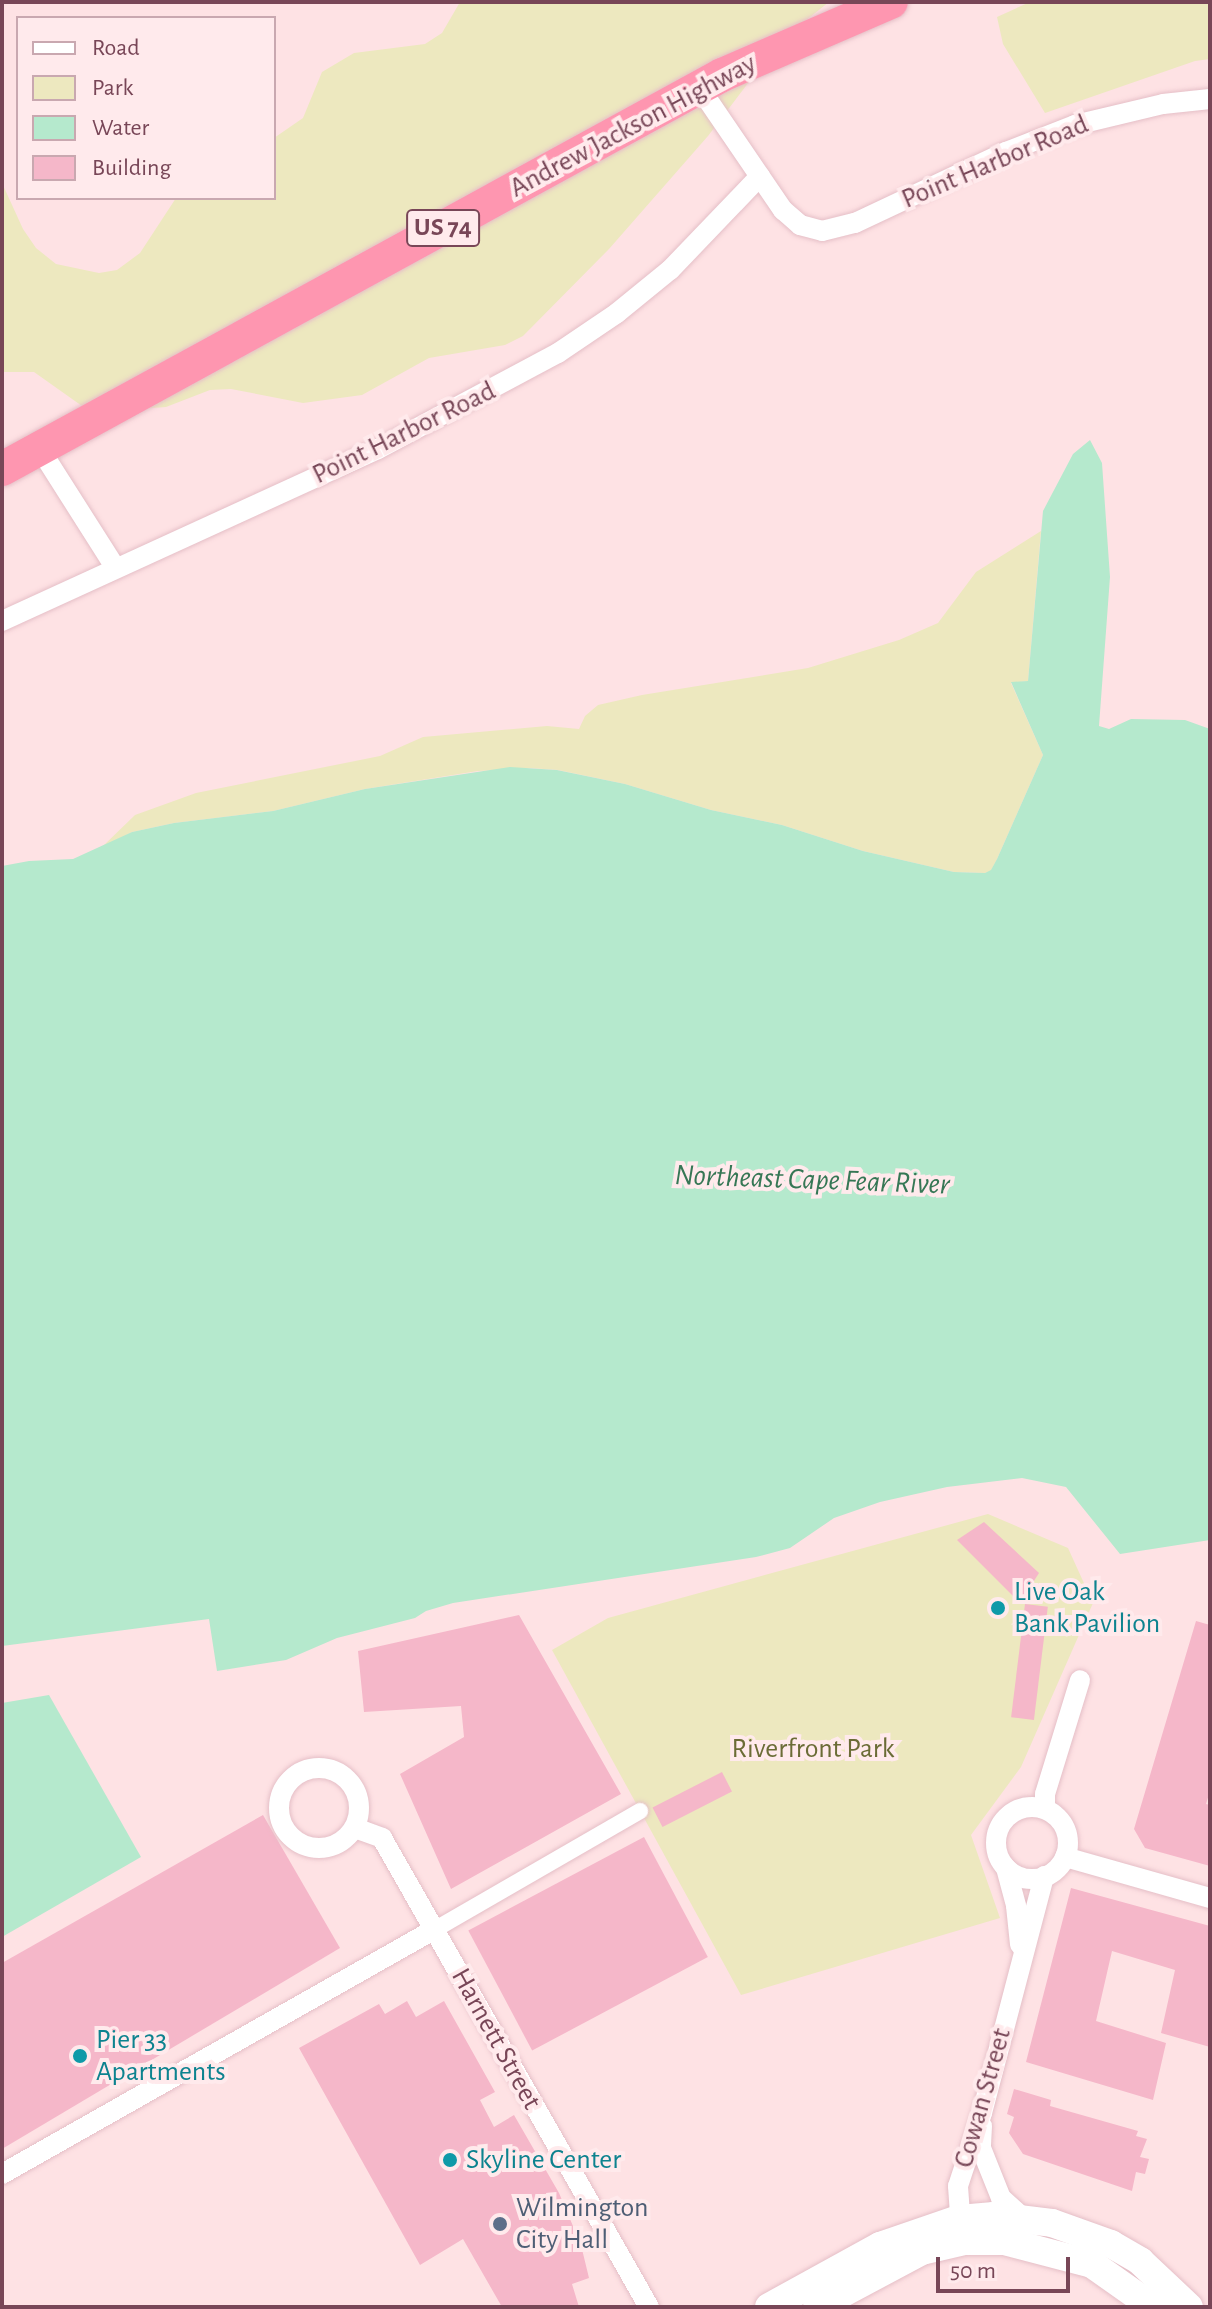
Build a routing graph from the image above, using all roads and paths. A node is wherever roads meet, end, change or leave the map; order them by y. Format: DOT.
graph roads {
  1 [pos="891,2"];
  2 [pos="699,87"];
  3 [pos="1210,99"];
  4 [pos="760,176"];
  5 [pos="40,449"];
  6 [pos="2,469"];
  7 [pos="115,567"];
  8 [pos="2,621"];
  9 [pos="1080,1680"];
  10 [pos="1045,1809"];
  11 [pos="640,1811"];
  12 [pos="355,1828"];
  13 [pos="1065,1857"];
  14 [pos="1006,1868"];
  15 [pos="1044,1876"];
  16 [pos="1210,1898"];
  17 [pos="434,1930"];
  18 [pos="1022,1957"];
  19 [pos="982,2113"];
  20 [pos="2,2174"];
  21 [pos="1022,2217"];
  22 [pos="962,2230"];
  23 [pos="649,2307"];
  24 [pos="769,2307"];
  25 [pos="817,2307"];
  26 [pos="1153,2307"];
  27 [pos="1189,2307"];
  1 -- 2 [label="highway, Andrew Jackson Highway / US 74"];
  2 -- 4 [label="street, Point Harbor Road"];
  2 -- 5 [label="highway, Andrew Jackson Highway / US 74"];
  3 -- 4 [label="street, Point Harbor Road"];
  4 -- 7 [label="street, Point Harbor Road"];
  5 -- 6 [label="highway, Andrew Jackson Highway / US 74"];
  5 -- 7 [label="street"];
  7 -- 8 [label="street, Point Harbor Road"];
  9 -- 10 [label="street"];
  10 -- 13 [label="street"];
  10 -- 14 [label="street"];
  11 -- 17 [label="street"];
  12 -- 12 [label="street"];
  12 -- 17 [label="street, Harnett Street"];
  13 -- 15 [label="street"];
  13 -- 16 [label="street"];
  14 -- 15 [label="street"];
  14 -- 18 [label="street, Cowan Street"];
  15 -- 18 [label="street, Cowan Street"];
  17 -- 20 [label="street"];
  17 -- 23 [label="street, Harnett Street"];
  18 -- 19 [label="street, Cowan Street"];
  19 -- 21 [label="street"];
  19 -- 22 [label="street, Cowan Street"];
  21 -- 22 [label="main road"];
  21 -- 27 [label="main road"];
  22 -- 24 [label="main road"];
  22 -- 25 [label="main road"];
  22 -- 26 [label="main road"];
}
